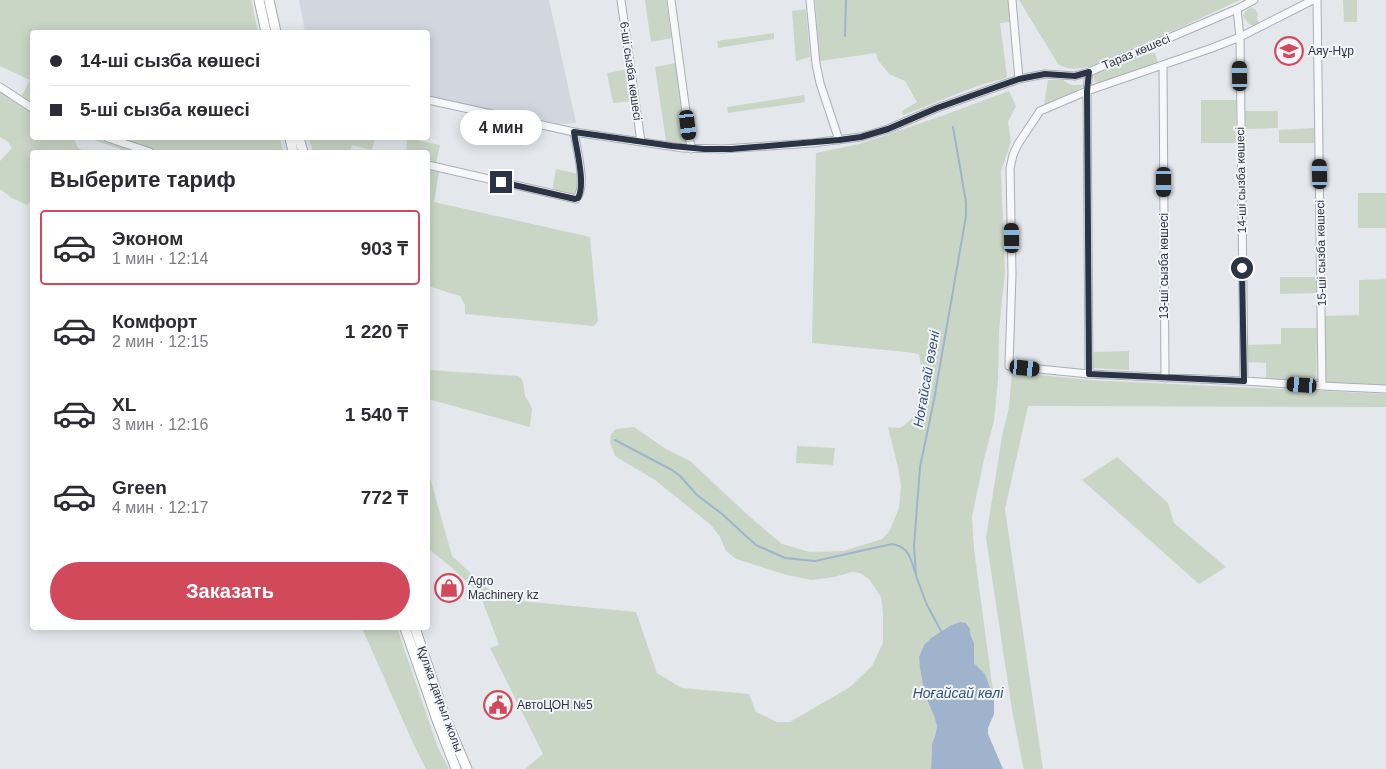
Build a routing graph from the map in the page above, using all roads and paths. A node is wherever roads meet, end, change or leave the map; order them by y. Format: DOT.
graph roads {
  1 [pos="259,0"];
  2 [pos="269,0"];
  3 [pos="621,0"];
  4 [pos="671,0"];
  5 [pos="810,0"];
  6 [pos="1012,0"];
  7 [pos="1254,0"];
  8 [pos="1313,0"];
  9 [pos="1317,0"];
  10 [pos="1236,9"];
  11 [pos="266,30"];
  12 [pos="276,30"];
  13 [pos="1240,37"];
  14 [pos="1163,65"];
  15 [pos="1089,72"];
  16 [pos="1019,79"];
  17 [pos="0,87"];
  18 [pos="1087,91"];
  19 [pos="430,100"];
  20 [pos="30,107"];
  21 [pos="574,132"];
  22 [pos="114,140"];
  23 [pos="839,140"];
  24 [pos="641,142"];
  25 [pos="691,149"];
  26 [pos="144,150"];
  27 [pos="430,166"];
  28 [pos="1089,374"];
  29 [pos="1165,378"];
  30 [pos="1244,381"];
  31 [pos="1322,386"];
  32 [pos="1386,389"];
  33 [pos="406,630"];
  34 [pos="416,630"];
  35 [pos="456,769"];
  36 [pos="467,769"];
  1 -- 11 [label="main road"];
  2 -- 12 [label="main road"];
  3 -- 24 [label="street, 6-ші сызба көшесі"];
  4 -- 25 [label="street"];
  5 -- 23 [label="street"];
  6 -- 16 [label="street"];
  7 -- 10 [label="street, Тараз көшесі"];
  8 -- 13 [label="street"];
  9 -- 31 [label="street, 15-ші сызба көшесі"];
  10 -- 13 [label="street, 14-ші сызба көшесі"];
  10 -- 15 [label="street, Тараз көшесі"];
  13 -- 14 [label="street"];
  13 -- 30 [label="street, 14-ші сызба көшесі"];
  14 -- 18 [label="street"];
  14 -- 29 [label="street, 13-ші сызба көшесі"];
  15 -- 16 [label="street, Тараз көшесі"];
  15 -- 18 [label="street"];
  16 -- 23 [label="street, Тараз көшесі"];
  17 -- 20 [label="street"];
  18 -- 28 [label="street"];
  18 -- 28 [label="street"];
  19 -- 21 [label="street, Тараз көшесі"];
  21 -- 24 [label="street, Тараз көшесі"];
  21 -- 27 [label="street"];
  22 -- 26 [label="street"];
  23 -- 25 [label="street, Тараз көшесі"];
  24 -- 25 [label="street, Тараз көшесі"];
  28 -- 29 [label="street"];
  29 -- 30 [label="street"];
  30 -- 31 [label="street"];
  31 -- 32 [label="street"];
  33 -- 35 [label="main road, Құлжа даңғыл жолы"];
  34 -- 36 [label="main road, Құлжа даңғыл жолы"];
}
